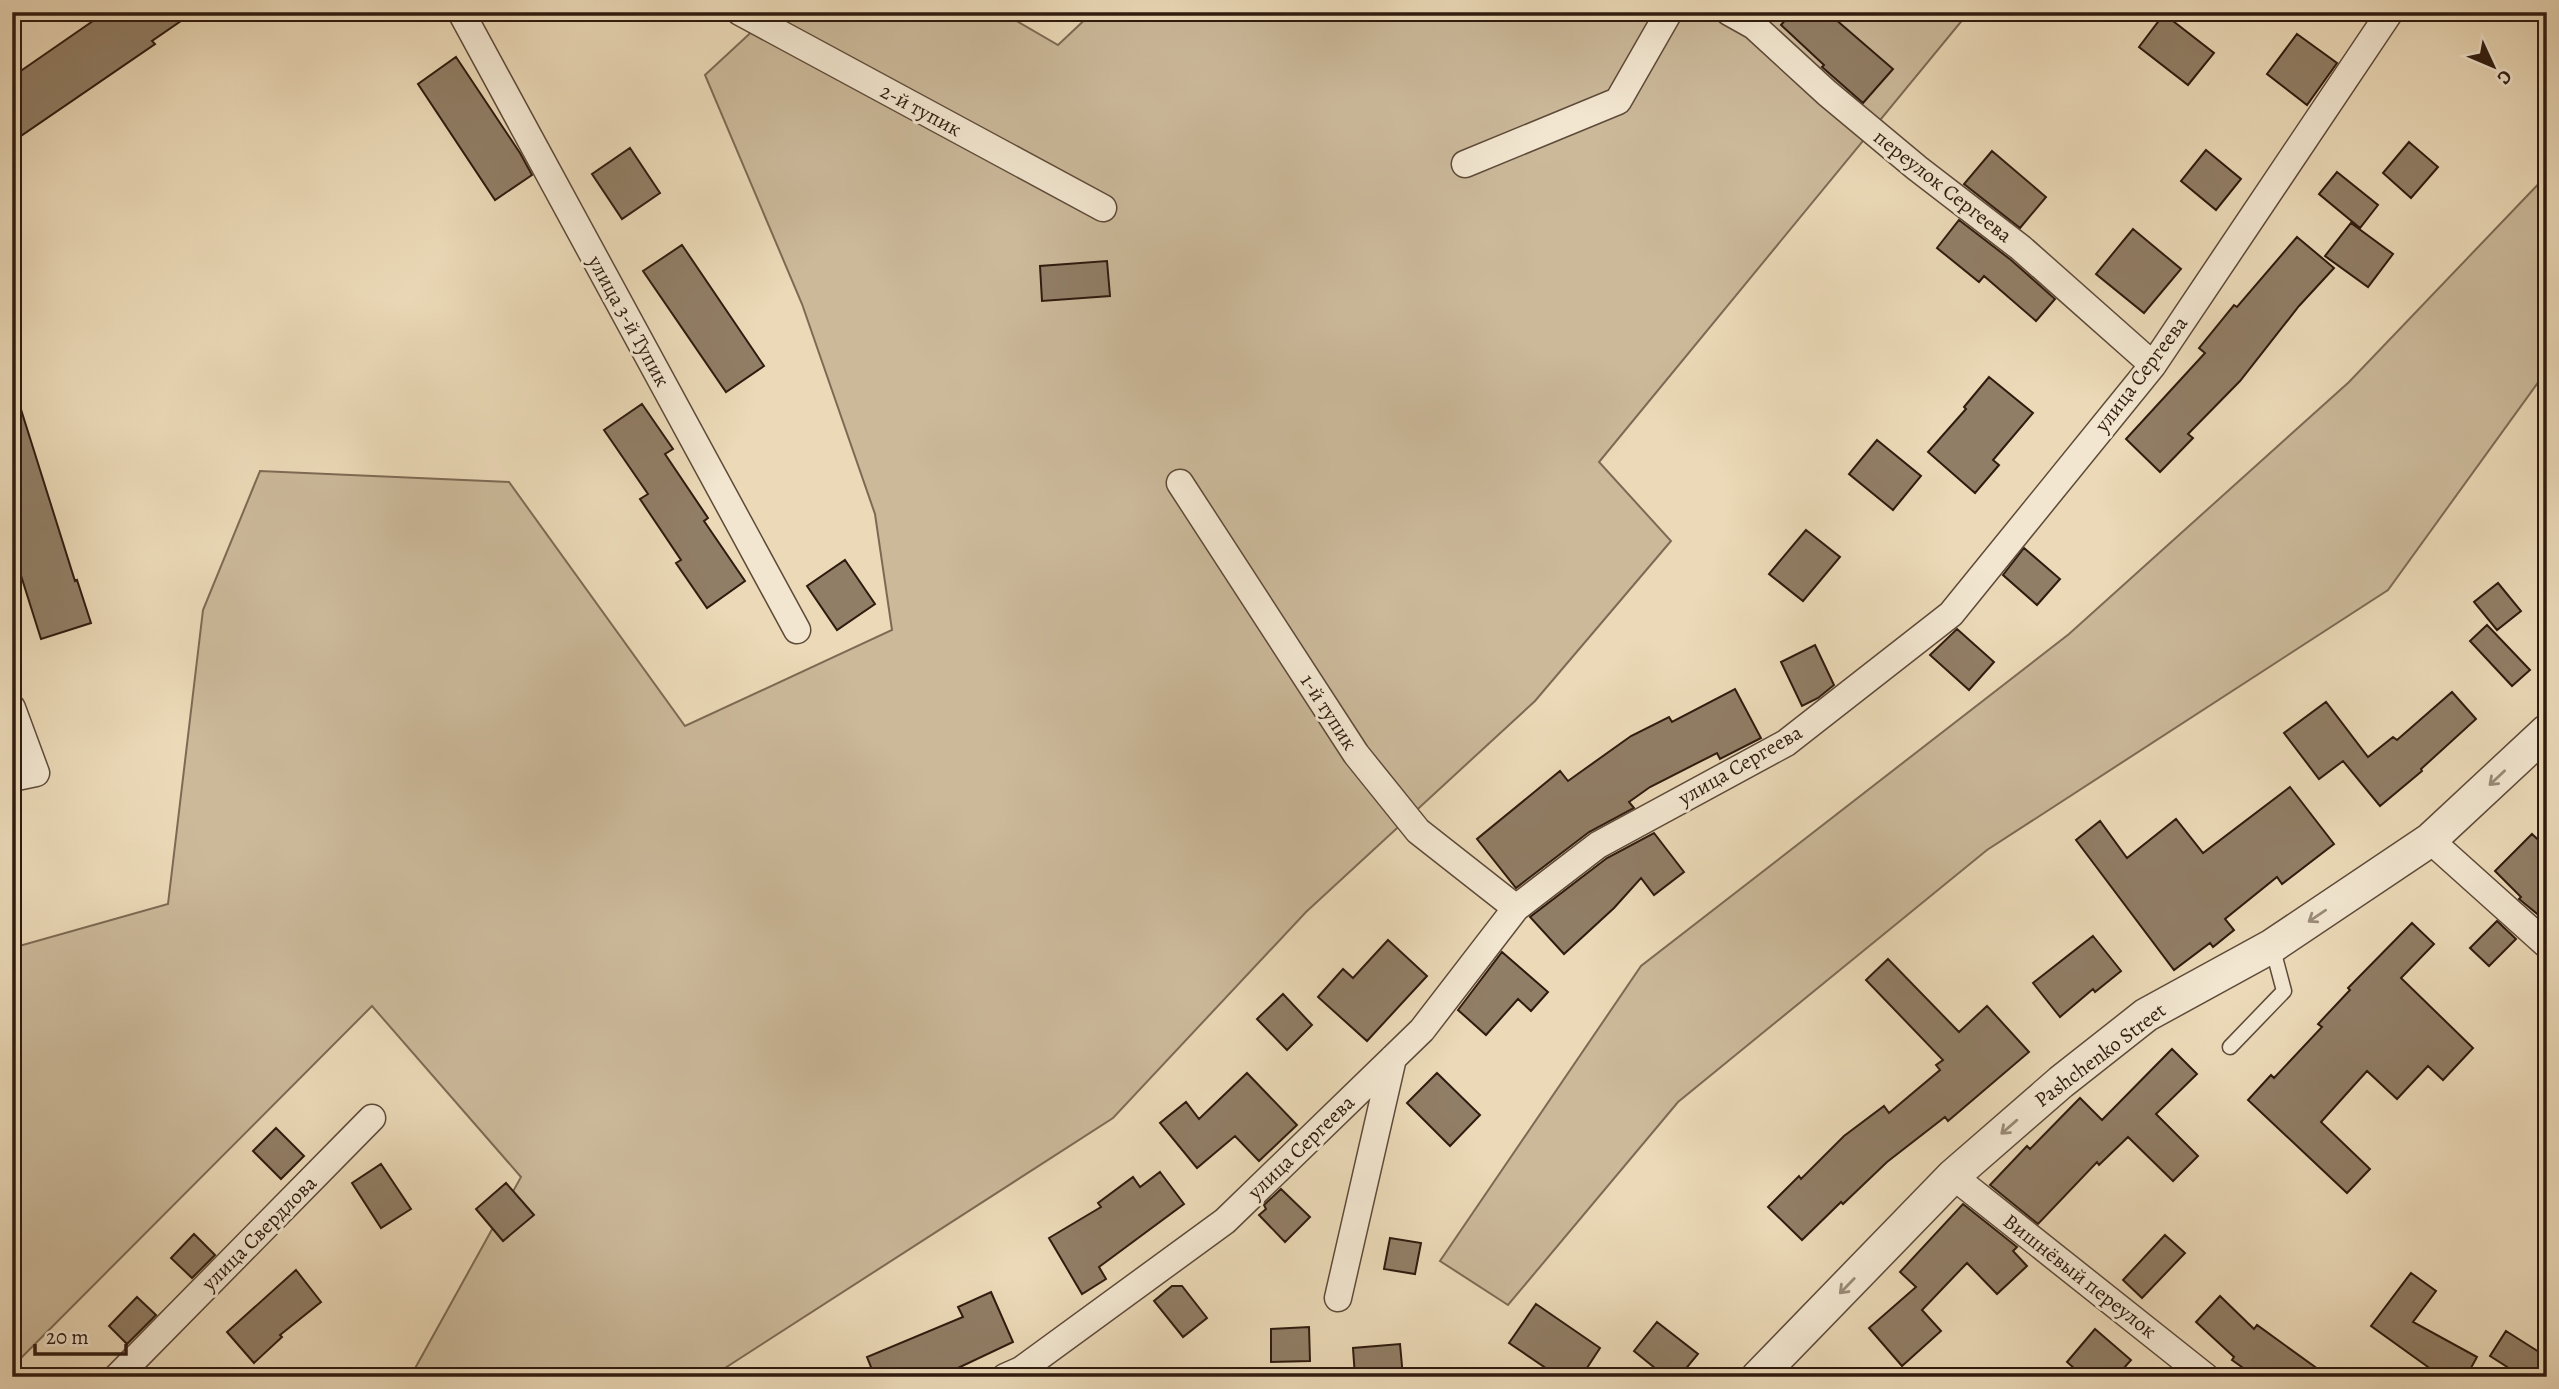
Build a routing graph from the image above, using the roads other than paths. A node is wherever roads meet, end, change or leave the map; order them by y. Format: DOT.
graph roads {
  1 [pos="461,12"];
  2 [pos="740,12"];
  3 [pos="1669,12"];
  4 [pos="1730,12"];
  5 [pos="2390,12"];
  6 [pos="1465,164"];
  7 [pos="1103,208"];
  8 [pos="2153,365"];
  9 [pos="1180,483"];
  10 [pos="797,630"];
  11 [pos="12,708"];
  12 [pos="2547,731"];
  13 [pos="12,778"];
  14 [pos="2430,841"];
  15 [pos="1516,908"];
  16 [pos="2547,945"];
  17 [pos="2272,946"];
  18 [pos="2230,1047"];
  19 [pos="1393,1058"];
  20 [pos="372,1118"];
  21 [pos="1953,1176"];
  22 [pos="1338,1298"];
  23 [pos="117,1377"];
  24 [pos="1005,1377"];
  25 [pos="1758,1377"];
  26 [pos="2206,1377"];
  1 -- 10 [label="street, улица 3-й Тупик"];
  2 -- 7 [label="street, 2-й тупик"];
  3 -- 6 [label="street"];
  4 -- 8 [label="street, переулок Сергеева"];
  5 -- 8 [label="street, улица Сергеева"];
  8 -- 15 [label="street, улица Сергеева"];
  9 -- 15 [label="street, 1-й тупик"];
  11 -- 13 [label="street"];
  12 -- 14 [label="street, Pashchenko Street, one-way"];
  14 -- 16 [label="street"];
  14 -- 17 [label="street, Pashchenko Street, one-way"];
  15 -- 19 [label="street, улица Сергеева"];
  17 -- 18 [label="lane"];
  17 -- 21 [label="street, Pashchenko Street, one-way"];
  19 -- 22 [label="street"];
  19 -- 24 [label="street, улица Сергеева"];
  20 -- 23 [label="street, улица Свердлова"];
  21 -- 25 [label="street, Pashchenko Street, one-way"];
  21 -- 26 [label="street, Вишнёвый переулок"];
}
